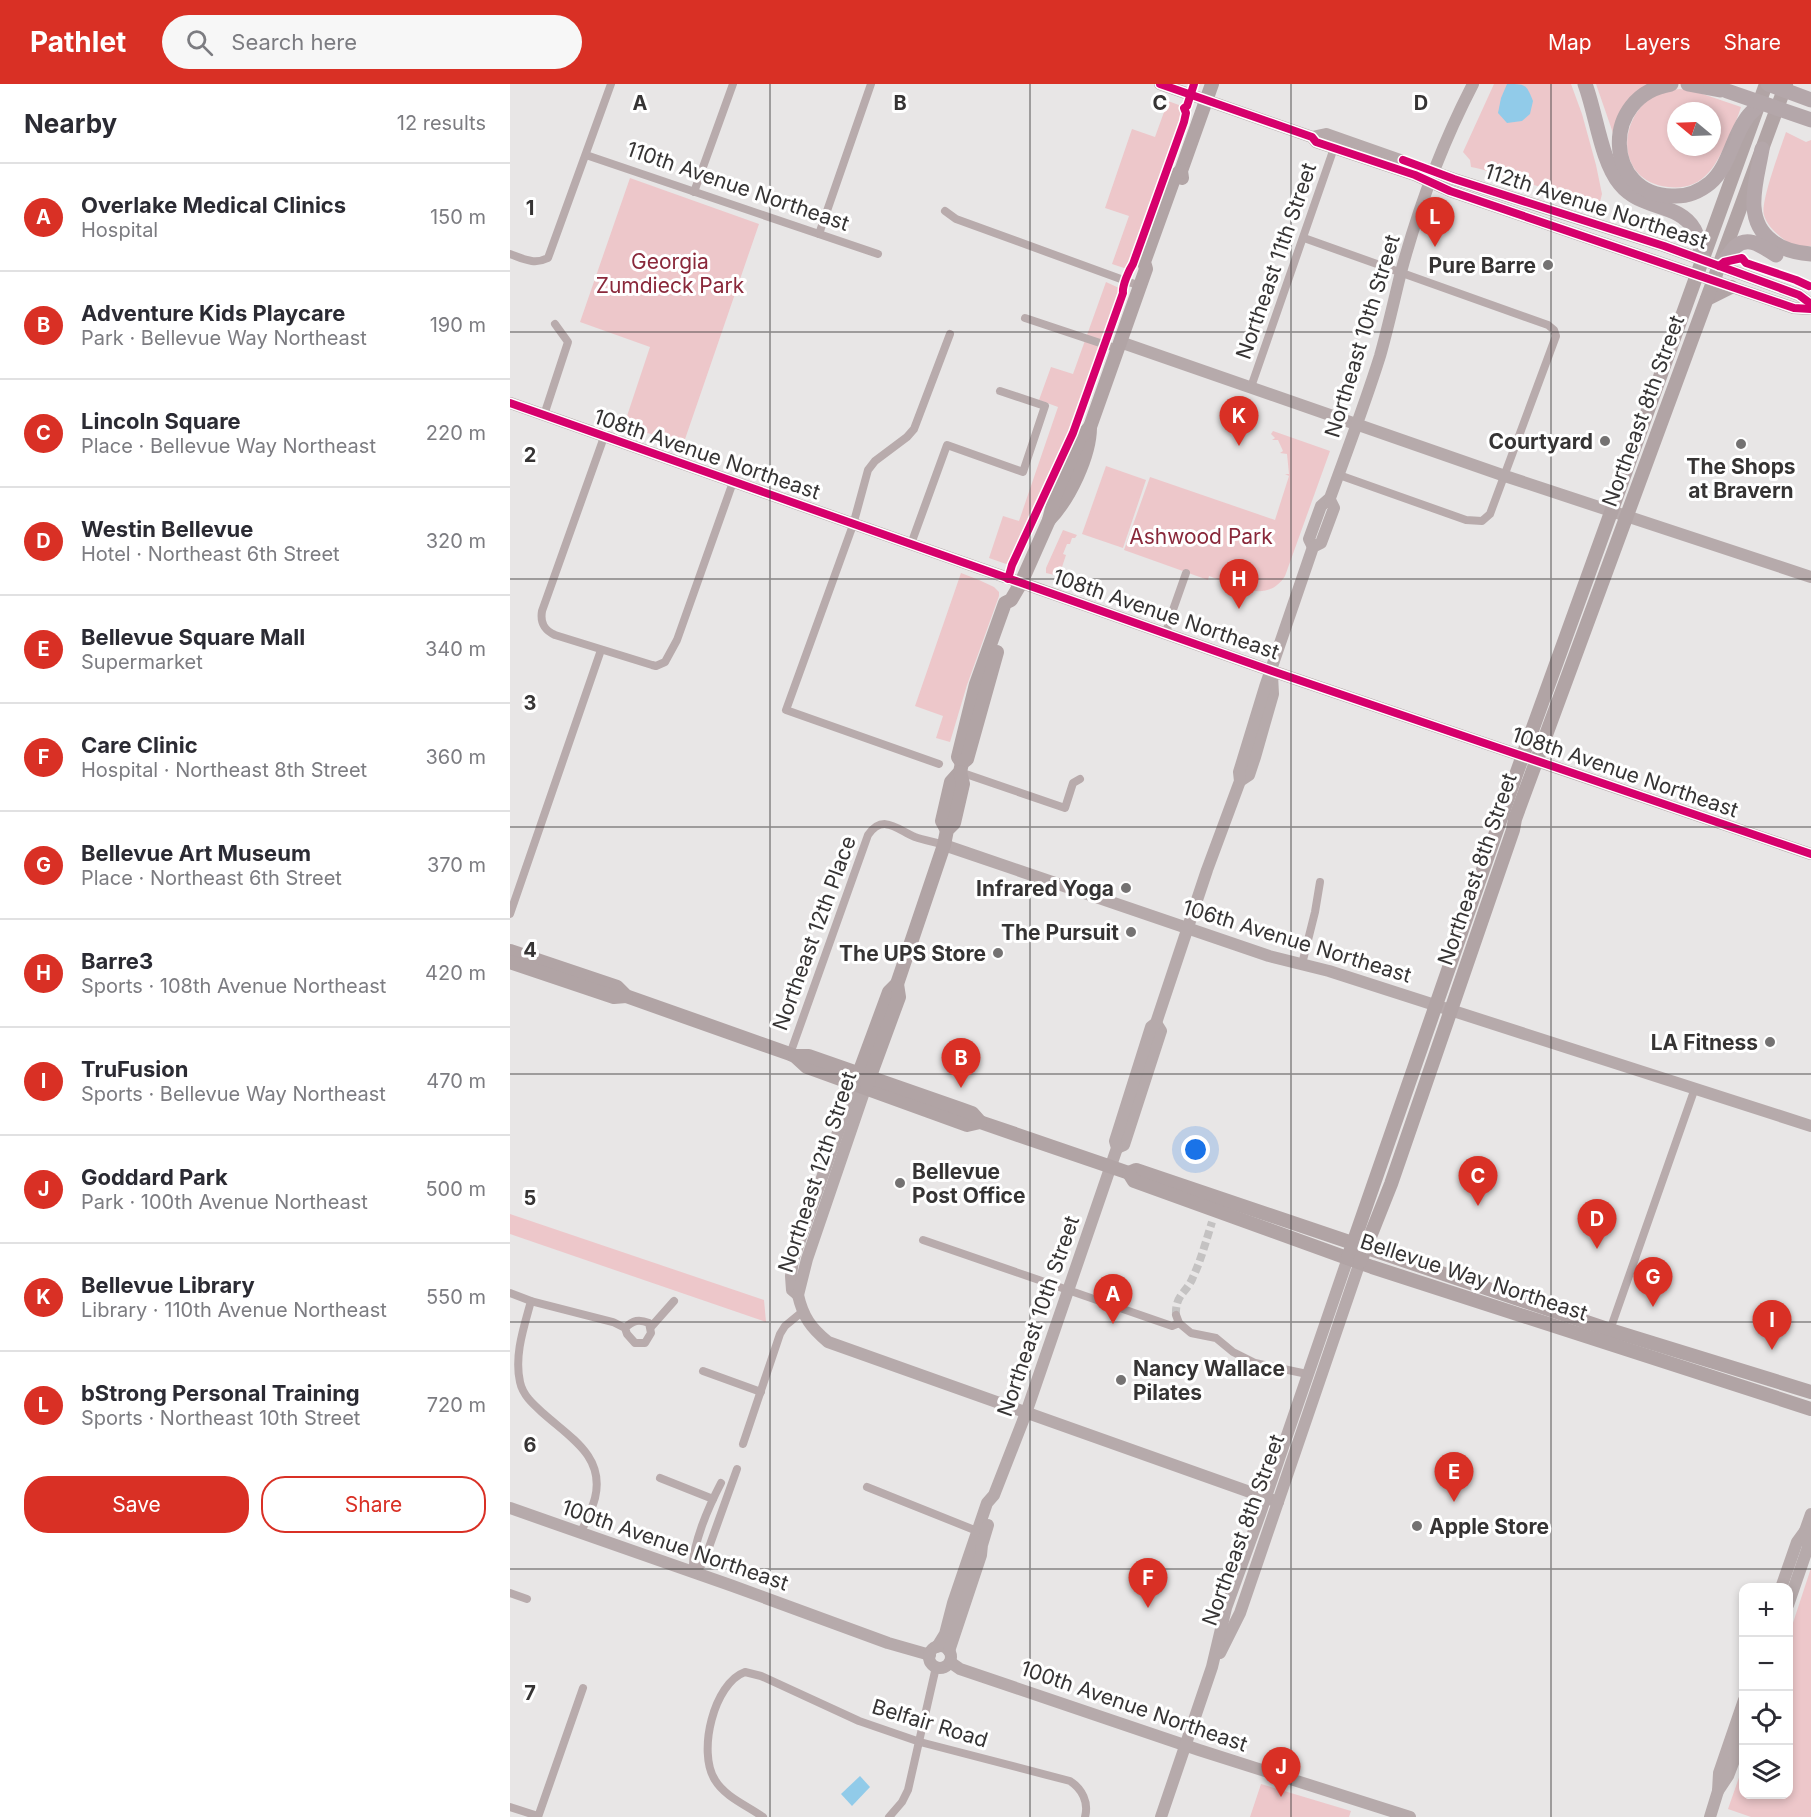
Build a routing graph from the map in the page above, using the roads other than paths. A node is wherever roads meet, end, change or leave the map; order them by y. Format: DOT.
graph roads {
  1 [pos="610,84"];
  2 [pos="733,84"];
  3 [pos="871,84"];
  4 [pos="1160,84"];
  5 [pos="1212,84"];
  6 [pos="1473,84"];
  7 [pos="1585,84"];
  8 [pos="1671,84"];
  9 [pos="1688,84"];
  10 [pos="1711,84"];
  11 [pos="1767,84"];
  12 [pos="1786,84"];
  13 [pos="1727,91"];
  14 [pos="1207,100"];
  15 [pos="1811,100"];
  16 [pos="1758,106"];
  17 [pos="1810,119"];
  18 [pos="1745,131"];
  19 [pos="1312,137"];
  20 [pos="1764,143"];
  21 [pos="1334,148"];
  22 [pos="586,155"];
  23 [pos="1433,177"];
  24 [pos="694,192"];
  25 [pos="945,212"];
  26 [pos="819,234"];
  27 [pos="1304,238"];
  28 [pos="510,254"];
  29 [pos="878,254"];
  30 [pos="1811,254"];
  31 [pos="1703,260"];
  32 [pos="1811,263"];
  33 [pos="1401,272"];
  34 [pos="1716,273"];
  35 [pos="1697,276"];
  36 [pos="1140,286"];
  37 [pos="1731,287"];
  38 [pos="1707,299"];
  39 [pos="1811,304"];
  40 [pos="1811,309"];
  41 [pos="1025,318"];
  42 [pos="555,324"];
  43 [pos="950,334"];
  44 [pos="1119,346"];
  45 [pos="1251,387"];
  46 [pos="1000,391"];
  47 [pos="510,403"];
  48 [pos="544,415"];
  49 [pos="1357,424"];
  50 [pos="604,437"];
  51 [pos="1339,475"];
  52 [pos="1505,476"];
  53 [pos="733,482"];
  54 [pos="1612,511"];
  55 [pos="1626,516"];
  56 [pos="853,525"];
  57 [pos="911,544"];
  58 [pos="1186,573"];
  59 [pos="1811,577"];
  60 [pos="1021,583"];
  61 [pos="1167,633"];
  62 [pos="601,650"];
  63 [pos="1272,671"];
  64 [pos="1523,757"];
  65 [pos="1537,762"];
  66 [pos="939,764"];
  67 [pos="961,767"];
  68 [pos="1080,779"];
  69 [pos="944,845"];
  70 [pos="1811,854"];
  71 [pos="1320,882"];
  72 [pos="510,914"];
  73 [pos="1188,928"];
  74 [pos="510,951"];
  75 [pos="510,962"];
  76 [pos="1302,964"];
  77 [pos="626,996"];
  78 [pos="1436,1005"];
  79 [pos="1450,1009"];
  80 [pos="1156,1023"];
  81 [pos="793,1055"];
  82 [pos="862,1081"];
  83 [pos="1695,1088"];
  84 [pos="1811,1126"];
  85 [pos="1117,1148"];
  86 [pos="1111,1166"];
  87 [pos="1130,1173"];
  88 [pos="821,1180"];
  89 [pos="817,1232"];
  90 [pos="923,1240"];
  91 [pos="1360,1245"];
  92 [pos="1354,1260"];
  93 [pos="1068,1291"];
  94 [pos="510,1293"];
  95 [pos="798,1295"];
  96 [pos="531,1301"];
  97 [pos="674,1301"];
  98 [pos="1493,1306"];
  99 [pos="1540,1306"];
  100 [pos="802,1312"];
  101 [pos="651,1327"];
  102 [pos="625,1328"];
  103 [pos="1610,1330"];
  104 [pos="703,1371"];
  105 [pos="1307,1374"];
  106 [pos="761,1392"];
  107 [pos="1811,1392"];
  108 [pos="1811,1409"];
  109 [pos="1026,1413"];
  110 [pos="743,1444"];
  111 [pos="737,1469"];
  112 [pos="660,1478"];
  113 [pos="721,1483"];
  114 [pos="867,1487"];
  115 [pos="1266,1497"];
  116 [pos="713,1499"];
  117 [pos="1278,1502"];
  118 [pos="510,1508"];
  119 [pos="1811,1514"];
  120 [pos="1805,1531"];
  121 [pos="582,1532"];
  122 [pos="1254,1532"];
  123 [pos="981,1533"];
  124 [pos="693,1572"];
  125 [pos="1782,1583"];
  126 [pos="1793,1590"];
  127 [pos="510,1593"];
  128 [pos="1245,1598"];
  129 [pos="527,1599"];
  130 [pos="941,1654"];
  131 [pos="936,1667"];
  132 [pos="1212,1667"];
  133 [pos="583,1688"];
  134 [pos="1739,1712"];
  135 [pos="920,1743"];
  136 [pos="1186,1745"];
  137 [pos="1739,1745"];
  138 [pos="1718,1791"];
  139 [pos="510,1807"];
  140 [pos="538,1817"];
  141 [pos="763,1817"];
  142 [pos="889,1817"];
  143 [pos="1085,1817"];
  144 [pos="1161,1817"];
  145 [pos="1410,1817"];
  146 [pos="1710,1817"];
  1 -- 22 [label="street"];
  2 -- 24 [label="street"];
  3 -- 26 [label="street"];
  4 -- 14 [label="main road, 112th Avenue Northeast"];
  5 -- 14 [label="main road, Northeast 12th Street"];
  6 -- 23 [label="main road, Northeast 10th Street"];
  7 -- 31 [label="highway"];
  8 -- 18 [label="highway"];
  9 -- 13 [label="highway"];
  10 -- 13 [label="highway"];
  11 -- 15 [label="highway"];
  11 -- 16 [label="main road"];
  12 -- 20 [label="main road, Northeast 8th Street"];
  13 -- 17 [label="highway"];
  14 -- 19 [label="main road, 112th Avenue Northeast"];
  14 -- 36 [label="main road, Northeast 12th Street"];
  16 -- 18 [label="highway"];
  18 -- 31 [label="main road, Northeast 8th Street"];
  19 -- 21 [label="main road, 112th Avenue Northeast"];
  19 -- 23 [label="main road, 112th Avenue Northeast"];
  20 -- 30 [label="highway"];
  20 -- 34 [label="main road, Northeast 8th Street"];
  21 -- 23 [label="main road, 112th Avenue Northeast"];
  21 -- 27 [label="street, Northeast 11th Street"];
  22 -- 24 [label="street, 110th Avenue Northeast"];
  22 -- 28 [label="street"];
  23 -- 31 [label="main road, 112th Avenue Northeast"];
  23 -- 33 [label="main road, Northeast 10th Street"];
  23 -- 35 [label="main road, 112th Avenue Northeast"];
  24 -- 26 [label="street, 110th Avenue Northeast"];
  25 -- 36 [label="street"];
  26 -- 29 [label="street, 110th Avenue Northeast"];
  27 -- 33 [label="street"];
  27 -- 45 [label="street, Northeast 11th Street"];
  31 -- 34 [label="main road, 112th Avenue Northeast"];
  31 -- 35 [label="main road, Northeast 8th Street"];
  32 -- 34 [label="highway"];
  33 -- 49 [label="main road, Northeast 10th Street"];
  33 -- 52 [label="street"];
  34 -- 35 [label="main road, 112th Avenue Northeast"];
  34 -- 37 [label="main road, 112th Avenue Northeast"];
  34 -- 38 [label="main road, Northeast 8th Street"];
  34 -- 39 [label="main road, 112th Avenue Northeast"];
  35 -- 54 [label="main road, Northeast 8th Street"];
  36 -- 44 [label="main road, Northeast 12th Street"];
  37 -- 38 [label="main road"];
  37 -- 40 [label="main road, 112th Avenue Northeast"];
  38 -- 55 [label="main road, Northeast 8th Street"];
  41 -- 44 [label="street"];
  42 -- 48 [label="street"];
  43 -- 56 [label="street"];
  44 -- 45 [label="main road"];
  44 -- 60 [label="main road, Northeast 12th Street"];
  45 -- 49 [label="main road"];
  46 -- 57 [label="street"];
  47 -- 48 [label="main road, 108th Avenue Northeast"];
  48 -- 50 [label="main road, 108th Avenue Northeast"];
  49 -- 51 [label="main road, Northeast 10th Street"];
  49 -- 52 [label="main road"];
  50 -- 53 [label="main road, 108th Avenue Northeast"];
  50 -- 62 [label="street"];
  51 -- 52 [label="street"];
  51 -- 63 [label="main road, Northeast 10th Street"];
  52 -- 54 [label="main road"];
  53 -- 56 [label="main road, 108th Avenue Northeast"];
  53 -- 62 [label="street"];
  54 -- 55 [label="main road"];
  54 -- 64 [label="main road, Northeast 8th Street"];
  55 -- 59 [label="main road"];
  55 -- 65 [label="main road, Northeast 8th Street"];
  56 -- 57 [label="main road, 108th Avenue Northeast"];
  56 -- 66 [label="street"];
  57 -- 60 [label="main road, 108th Avenue Northeast"];
  58 -- 61 [label="street"];
  60 -- 61 [label="main road, 108th Avenue Northeast"];
  60 -- 67 [label="main road, Northeast 12th Street"];
  61 -- 63 [label="main road, 108th Avenue Northeast"];
  62 -- 72 [label="street"];
  63 -- 64 [label="main road, 108th Avenue Northeast"];
  63 -- 73 [label="main road, Northeast 10th Street"];
  64 -- 65 [label="main road, 108th Avenue Northeast"];
  64 -- 78 [label="main road, Northeast 8th Street"];
  65 -- 70 [label="main road, 108th Avenue Northeast"];
  65 -- 79 [label="main road, Northeast 8th Street"];
  67 -- 68 [label="street"];
  67 -- 69 [label="main road, Northeast 12th Street"];
  69 -- 73 [label="main road, 106th Avenue Northeast"];
  69 -- 81 [label="street, Northeast 12th Place"];
  69 -- 82 [label="main road, Northeast 12th Street"];
  71 -- 76 [label="street"];
  73 -- 76 [label="main road, 106th Avenue Northeast"];
  73 -- 80 [label="main road, Northeast 10th Street"];
  74 -- 77 [label="main road, Bellevue Way Northeast"];
  75 -- 77 [label="main road, Bellevue Way Northeast"];
  76 -- 78 [label="main road, 106th Avenue Northeast"];
  77 -- 81 [label="main road, Bellevue Way Northeast"];
  78 -- 79 [label="main road, 106th Avenue Northeast"];
  78 -- 91 [label="main road, Northeast 8th Street"];
  79 -- 83 [label="main road, 106th Avenue Northeast"];
  79 -- 91 [label="main road, Northeast 8th Street"];
  80 -- 85 [label="main road, Northeast 10th Street"];
  80 -- 85 [label="main road, Northeast 10th Street"];
  81 -- 82 [label="main road, Bellevue Way Northeast"];
  82 -- 86 [label="main road, Bellevue Way Northeast"];
  82 -- 88 [label="main road, Northeast 12th Street"];
  82 -- 89 [label="main road, Northeast 12th Street"];
  83 -- 84 [label="main road, 106th Avenue Northeast"];
  83 -- 103 [label="street"];
  85 -- 86 [label="main road, Northeast 10th Street"];
  86 -- 87 [label="main road, Bellevue Way Northeast"];
  86 -- 93 [label="main road, Northeast 10th Street"];
  87 -- 91 [label="main road, Bellevue Way Northeast"];
  87 -- 92 [label="main road, Bellevue Way Northeast"];
  88 -- 89 [label="main road"];
  88 -- 95 [label="main road, Northeast 12th Street"];
  89 -- 95 [label="main road, Northeast 12th Street"];
  90 -- 93 [label="street"];
  91 -- 92 [label="main road, Northeast 8th Street"];
  91 -- 99 [label="main road, Bellevue Way Northeast"];
  92 -- 98 [label="main road, Bellevue Way Northeast"];
  92 -- 105 [label="main road, Northeast 8th Street"];
  92 -- 117 [label="main road, Northeast 8th Street"];
  93 -- 105 [label="street"];
  93 -- 109 [label="main road, Northeast 10th Street"];
  94 -- 96 [label="street"];
  95 -- 100 [label="main road"];
  96 -- 102 [label="street"];
  96 -- 121 [label="street"];
  97 -- 101 [label="street"];
  98 -- 99 [label="main road"];
  98 -- 108 [label="main road, Bellevue Way Northeast"];
  99 -- 103 [label="main road, Bellevue Way Northeast"];
  100 -- 106 [label="street"];
  100 -- 109 [label="main road"];
  101 -- 102 [label="street"];
  101 -- 102 [label="street"];
  103 -- 107 [label="main road, Bellevue Way Northeast"];
  104 -- 106 [label="street"];
  105 -- 115 [label="main road, Northeast 8th Street"];
  106 -- 110 [label="street"];
  109 -- 115 [label="main road"];
  109 -- 123 [label="main road, Northeast 10th Street"];
  111 -- 124 [label="street"];
  112 -- 116 [label="street"];
  113 -- 116 [label="street"];
  114 -- 123 [label="street"];
  115 -- 117 [label="main road"];
  115 -- 122 [label="main road, Northeast 8th Street"];
  116 -- 124 [label="street"];
  117 -- 128 [label="main road, Northeast 8th Street"];
  118 -- 121 [label="main road, 100th Avenue Northeast"];
  119 -- 120 [label="main road"];
  120 -- 125 [label="main road"];
  120 -- 126 [label="main road"];
  121 -- 124 [label="main road, 100th Avenue Northeast"];
  122 -- 128 [label="main road"];
  122 -- 132 [label="main road, Northeast 8th Street"];
  123 -- 130 [label="main road, Northeast 10th Street"];
  124 -- 130 [label="main road, 100th Avenue Northeast"];
  127 -- 129 [label="street"];
  128 -- 132 [label="main road, Northeast 8th Street"];
  130 -- 131 [label="main road"];
  130 -- 136 [label="main road, 100th Avenue Northeast"];
  131 -- 135 [label="street"];
  132 -- 136 [label="main road, Northeast 8th Street"];
  133 -- 140 [label="street"];
  134 -- 138 [label="main road"];
  135 -- 141 [label="street, Belfair Road"];
  135 -- 142 [label="street"];
  135 -- 143 [label="street, Belfair Road"];
  136 -- 144 [label="main road, Northeast 8th Street"];
  136 -- 145 [label="main road, 100th Avenue Northeast"];
  137 -- 138 [label="main road"];
  138 -- 146 [label="main road"];
  139 -- 140 [label="street"];
}
